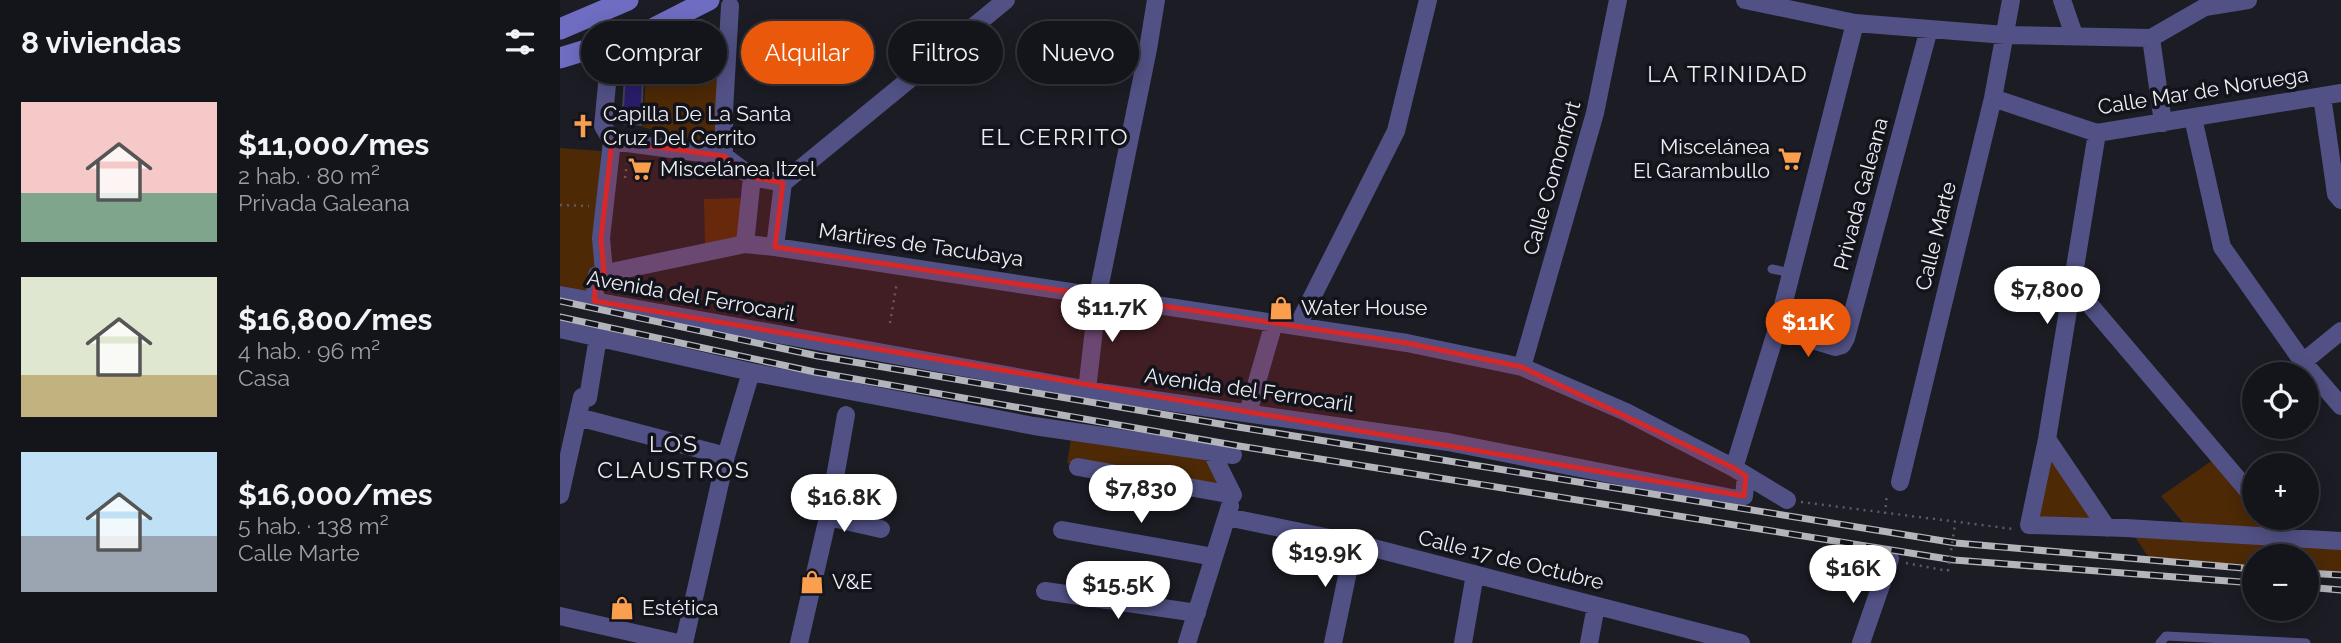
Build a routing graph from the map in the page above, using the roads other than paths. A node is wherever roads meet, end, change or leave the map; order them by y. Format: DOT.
graph roads {
  1 [pos="628,0"];
  2 [pos="636,0"];
  3 [pos="1006,0"];
  4 [pos="1156,0"];
  5 [pos="1427,0"];
  6 [pos="1618,0"];
  7 [pos="1745,0"];
  8 [pos="2011,0"];
  9 [pos="2062,0"];
  10 [pos="2248,0"];
  11 [pos="713,9"];
  12 [pos="637,21"];
  13 [pos="687,21"];
  14 [pos="696,21"];
  15 [pos="1855,23"];
  16 [pos="562,26"];
  17 [pos="1929,29"];
  18 [pos="2004,35"];
  19 [pos="2074,36"];
  20 [pos="2151,38"];
  21 [pos="581,52"];
  22 [pos="560,58"];
  23 [pos="607,84"];
  24 [pos="2341,93"];
  25 [pos="2322,96"];
  26 [pos="1993,99"];
  27 [pos="2193,117"];
  28 [pos="2163,123"];
  29 [pos="2097,133"];
  30 [pos="606,146"];
  31 [pos="724,156"];
  32 [pos="752,177"];
  33 [pos="783,183"];
  34 [pos="2341,200"];
  35 [pos="745,244"];
  36 [pos="775,247"];
  37 [pos="1772,269"];
  38 [pos="604,273"];
  39 [pos="1791,273"];
  40 [pos="2073,285"];
  41 [pos="1098,294"];
  42 [pos="560,295"];
  43 [pos="594,301"];
  44 [pos="1274,323"];
  45 [pos="1298,325"];
  46 [pos="560,329"];
  47 [pos="1777,329"];
  48 [pos="2341,331"];
  49 [pos="593,336"];
  50 [pos="2303,362"];
  51 [pos="1522,367"];
  52 [pos="751,372"];
  53 [pos="2319,381"];
  54 [pos="1087,390"];
  55 [pos="2341,406"];
  56 [pos="1248,413"];
  57 [pos="846,415"];
  58 [pos="578,417"];
  59 [pos="2047,439"];
  60 [pos="1211,451"];
  61 [pos="1233,454"];
  62 [pos="726,456"];
  63 [pos="1078,467"];
  64 [pos="1740,472"];
  65 [pos="1900,482"];
  66 [pos="2242,484"];
  67 [pos="560,495"];
  68 [pos="1233,495"];
  69 [pos="1787,500"];
  70 [pos="828,517"];
  71 [pos="1227,517"];
  72 [pos="2107,528"];
  73 [pos="881,529"];
  74 [pos="1062,530"];
  75 [pos="2281,530"];
  76 [pos="2288,538"];
  77 [pos="2341,541"];
  78 [pos="1354,543"];
  79 [pos="1214,557"];
  80 [pos="1895,560"];
  81 [pos="1475,574"];
  82 [pos="1045,591"];
  83 [pos="1596,606"];
  84 [pos="1197,613"];
  85 [pos="560,616"];
  86 [pos="1729,641"];
  87 [pos="677,643"];
  88 [pos="799,643"];
  89 [pos="1187,643"];
  90 [pos="1334,643"];
  91 [pos="1463,643"];
  92 [pos="1589,643"];
  93 [pos="1861,643"];
  94 [pos="2160,643"];
  95 [pos="2306,643"];
  1 -- 16 [label="main road"];
  2 -- 12 [label="main road"];
  3 -- 33 [label="street"];
  4 -- 41 [label="street"];
  5 -- 45 [label="street"];
  6 -- 51 [label="street, Calle Comonfort"];
  7 -- 15 [label="street"];
  8 -- 18 [label="street, Calle Marte"];
  9 -- 19 [label="street"];
  10 -- 20 [label="street"];
  11 -- 13 [label="main road"];
  11 -- 14 [label="street"];
  11 -- 31 [label="street"];
  15 -- 17 [label="street"];
  15 -- 39 [label="street"];
  17 -- 18 [label="street"];
  17 -- 47 [label="street, Privada Galeana"];
  18 -- 19 [label="street"];
  18 -- 26 [label="street, Calle Marte"];
  19 -- 20 [label="street"];
  20 -- 28 [label="street"];
  21 -- 22 [label="main road"];
  23 -- 30 [label="street"];
  24 -- 25 [label="street, Calle Mar de Noruega"];
  25 -- 27 [label="street, Calle Mar de Noruega"];
  25 -- 34 [label="street"];
  26 -- 29 [label="street, Calle Mar de Noruega"];
  26 -- 65 [label="street, Calle Marte"];
  27 -- 28 [label="street, Calle Mar de Noruega"];
  27 -- 50 [label="street"];
  28 -- 29 [label="street, Calle Mar de Noruega"];
  29 -- 40 [label="street"];
  30 -- 31 [label="street"];
  30 -- 38 [label="street"];
  31 -- 32 [label="street"];
  32 -- 33 [label="street"];
  32 -- 35 [label="street"];
  33 -- 36 [label="street"];
  35 -- 36 [label="street, Martires de Tacubaya"];
  35 -- 38 [label="street, Martires de Tacubaya"];
  36 -- 41 [label="street, Martires de Tacubaya"];
  37 -- 39 [label="lane"];
  38 -- 43 [label="street"];
  39 -- 47 [label="street"];
  40 -- 59 [label="street"];
  40 -- 66 [label="street"];
  41 -- 44 [label="street, Martires de Tacubaya"];
  41 -- 54 [label="street"];
  42 -- 43 [label="street, Avenida del Ferrocaril"];
  43 -- 54 [label="street, Avenida del Ferrocaril"];
  44 -- 45 [label="street, Martires de Tacubaya"];
  44 -- 56 [label="street"];
  45 -- 51 [label="street, Martires de Tacubaya"];
  46 -- 49 [label="street"];
  47 -- 64 [label="street"];
  48 -- 50 [label="street"];
  49 -- 52 [label="street"];
  49 -- 58 [label="street"];
  51 -- 64 [label="street, Martires de Tacubaya"];
  52 -- 60 [label="street"];
  52 -- 62 [label="street"];
  53 -- 55 [label="street"];
  54 -- 56 [label="street, Avenida del Ferrocaril"];
  56 -- 64 [label="street, Avenida del Ferrocaril"];
  57 -- 70 [label="street"];
  58 -- 62 [label="street"];
  58 -- 67 [label="street"];
  59 -- 72 [label="street"];
  59 -- 72 [label="street"];
  60 -- 61 [label="street"];
  60 -- 68 [label="street"];
  62 -- 87 [label="street"];
  63 -- 68 [label="street"];
  64 -- 69 [label="street, Martires de Tacubaya"];
  68 -- 71 [label="street"];
  70 -- 73 [label="street"];
  70 -- 88 [label="street"];
  71 -- 78 [label="street, Calle 17 de Octubre"];
  71 -- 79 [label="street"];
  72 -- 76 [label="street"];
  74 -- 79 [label="street"];
  75 -- 76 [label="street"];
  76 -- 77 [label="street"];
  78 -- 81 [label="street, Calle 17 de Octubre"];
  78 -- 90 [label="street"];
  79 -- 84 [label="street"];
  80 -- 93 [label="street"];
  81 -- 83 [label="street, Calle 17 de Octubre"];
  81 -- 91 [label="street"];
  82 -- 84 [label="street"];
  83 -- 86 [label="street, Calle 17 de Octubre"];
  83 -- 92 [label="street"];
  84 -- 89 [label="street"];
  85 -- 87 [label="street"];
  94 -- 95 [label="lane"];
}
